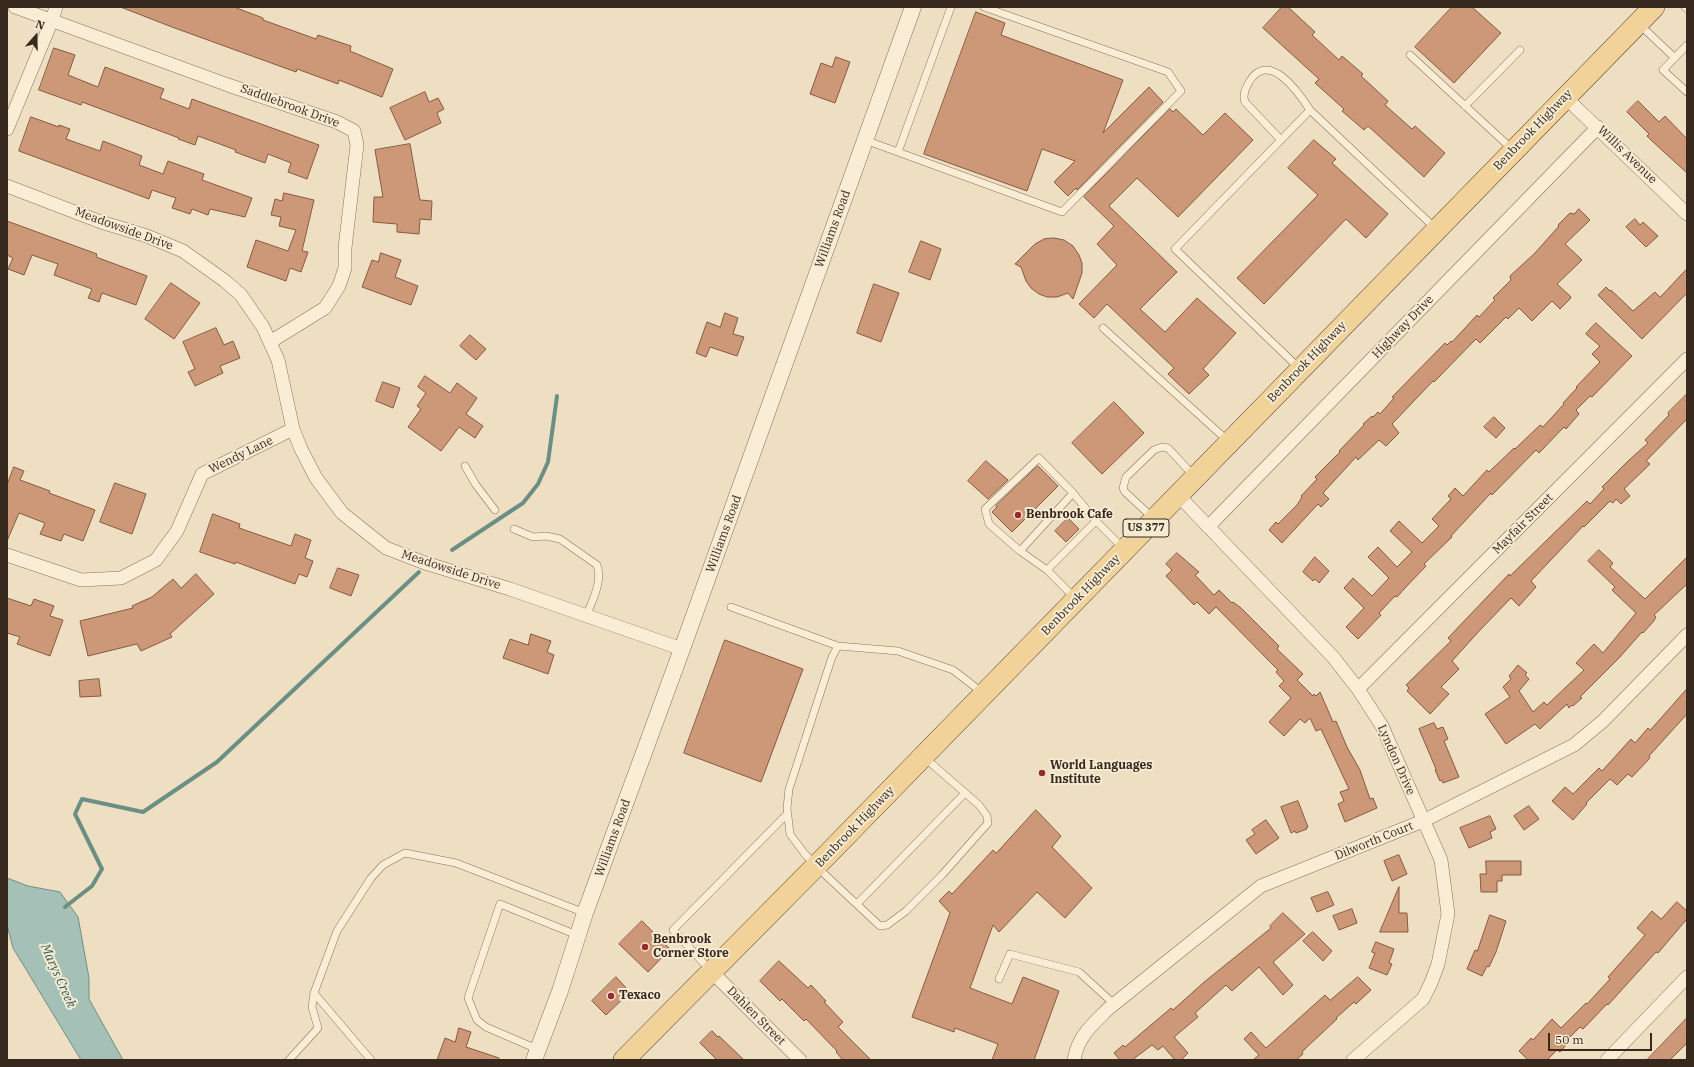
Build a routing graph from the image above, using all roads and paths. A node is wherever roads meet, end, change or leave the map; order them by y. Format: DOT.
graph roads {
  1 [pos="15,7"];
  2 [pos="56,7"];
  3 [pos="913,7"];
  4 [pos="951,7"];
  5 [pos="984,7"];
  6 [pos="1654,7"];
  7 [pos="1685,7"];
  8 [pos="1687,9"];
  9 [pos="52,20"];
  10 [pos="1638,23"];
  11 [pos="1687,45"];
  12 [pos="1520,50"];
  13 [pos="1410,55"];
  14 [pos="1675,58"];
  15 [pos="1687,92"];
  16 [pos="1565,97"];
  17 [pos="1465,106"];
  18 [pos="1310,110"];
  19 [pos="1598,127"];
  20 [pos="7,129"];
  21 [pos="865,140"];
  22 [pos="1281,140"];
  23 [pos="1514,150"];
  24 [pos="898,152"];
  25 [pos="7,186"];
  26 [pos="1687,214"];
  27 [pos="1437,230"];
  28 [pos="1103,328"];
  29 [pos="270,342"];
  30 [pos="1687,359"];
  31 [pos="1301,369"];
  32 [pos="293,429"];
  33 [pos="1230,442"];
  34 [pos="465,466"];
  35 [pos="1196,477"];
  36 [pos="1073,493"];
  37 [pos="1178,496"];
  38 [pos="495,510"];
  39 [pos="1154,520"];
  40 [pos="1096,522"];
  41 [pos="1208,527"];
  42 [pos="514,529"];
  43 [pos="1125,550"];
  44 [pos="1020,551"];
  45 [pos="7,555"];
  46 [pos="1047,570"];
  47 [pos="1077,599"];
  48 [pos="731,607"];
  49 [pos="587,615"];
  50 [pos="1687,635"];
  51 [pos="838,646"];
  52 [pos="682,649"];
  53 [pos="1358,689"];
  54 [pos="984,694"];
  55 [pos="924,756"];
  56 [pos="965,793"];
  57 [pos="787,814"];
  58 [pos="1423,821"];
  59 [pos="818,868"];
  60 [pos="857,904"];
  61 [pos="585,913"];
  62 [pos="577,935"];
  63 [pos="712,971"];
  64 [pos="1687,977"];
  65 [pos="999,979"];
  66 [pos="314,993"];
  67 [pos="1114,1004"];
  68 [pos="535,1055"];
  69 [pos="289,1060"];
  70 [pos="371,1060"];
  71 [pos="624,1060"];
  72 [pos="800,1060"];
  73 [pos="1074,1060"];
  74 [pos="1352,1060"];
  75 [pos="1607,1060"];
  1 -- 9 [label="street, Saddlebrook Drive"];
  2 -- 9 [label="street"];
  3 -- 21 [label="street, Williams Road"];
  4 -- 24 [label="lane"];
  5 -- 24 [label="lane"];
  6 -- 10 [label="main road, Benbrook Highway / US 377"];
  7 -- 8 [label="lane"];
  9 -- 20 [label="street"];
  9 -- 29 [label="street, Saddlebrook Drive"];
  10 -- 14 [label="lane"];
  10 -- 16 [label="main road, Benbrook Highway / US 377"];
  11 -- 14 [label="lane"];
  12 -- 17 [label="lane"];
  13 -- 17 [label="lane"];
  14 -- 15 [label="lane"];
  16 -- 19 [label="street, Willis Avenue"];
  16 -- 23 [label="main road, Benbrook Highway / US 377"];
  17 -- 23 [label="lane"];
  18 -- 22 [label="lane"];
  18 -- 22 [label="lane"];
  18 -- 27 [label="lane"];
  19 -- 26 [label="street, Willis Avenue"];
  19 -- 41 [label="street, Highway Drive"];
  21 -- 24 [label="lane"];
  21 -- 52 [label="street, Williams Road"];
  22 -- 31 [label="lane"];
  23 -- 27 [label="main road, Benbrook Highway / US 377"];
  25 -- 29 [label="street, Meadowside Drive"];
  27 -- 31 [label="main road, Benbrook Highway / US 377"];
  28 -- 33 [label="lane"];
  29 -- 32 [label="street, Meadowside Drive"];
  30 -- 53 [label="street, Mayfair Street"];
  31 -- 33 [label="main road, Benbrook Highway / US 377"];
  32 -- 45 [label="street, Wendy Lane"];
  32 -- 49 [label="street, Meadowside Drive"];
  33 -- 35 [label="main road, Benbrook Highway / US 377"];
  34 -- 38 [label="lane"];
  35 -- 37 [label="main road, Benbrook Highway / US 377"];
  35 -- 39 [label="lane"];
  36 -- 40 [label="lane"];
  36 -- 44 [label="lane"];
  36 -- 44 [label="lane"];
  37 -- 39 [label="main road, Benbrook Highway / US 377"];
  37 -- 41 [label="street, Lyndon Drive"];
  39 -- 43 [label="main road, Benbrook Highway / US 377"];
  40 -- 43 [label="lane"];
  40 -- 46 [label="lane"];
  41 -- 53 [label="street, Lyndon Drive"];
  42 -- 49 [label="lane"];
  43 -- 47 [label="main road, Benbrook Highway / US 377"];
  44 -- 46 [label="lane"];
  46 -- 47 [label="lane"];
  47 -- 54 [label="main road, Benbrook Highway / US 377"];
  48 -- 51 [label="lane"];
  49 -- 52 [label="street, Meadowside Drive"];
  50 -- 58 [label="street, Dilworth Court"];
  51 -- 54 [label="lane"];
  51 -- 57 [label="lane"];
  52 -- 61 [label="street, Williams Road"];
  53 -- 58 [label="street, Lyndon Drive"];
  54 -- 55 [label="main road, Benbrook Highway / US 377"];
  55 -- 56 [label="lane"];
  55 -- 59 [label="main road, Benbrook Highway / US 377"];
  56 -- 60 [label="lane"];
  56 -- 60 [label="lane"];
  57 -- 59 [label="lane"];
  57 -- 63 [label="lane"];
  58 -- 67 [label="street, Dilworth Court"];
  58 -- 74 [label="street, Lyndon Drive"];
  59 -- 60 [label="lane"];
  59 -- 63 [label="main road, Benbrook Highway / US 377"];
  61 -- 62 [label="street, Williams Road"];
  61 -- 66 [label="lane"];
  62 -- 68 [label="street, Williams Road"];
  62 -- 68 [label="lane"];
  63 -- 71 [label="main road, Benbrook Highway / US 377"];
  63 -- 72 [label="street, Dahlen Street"];
  64 -- 75 [label="street"];
  65 -- 67 [label="lane"];
  66 -- 69 [label="lane"];
  66 -- 70 [label="lane"];
  67 -- 73 [label="street, Dilworth Court"];
}
